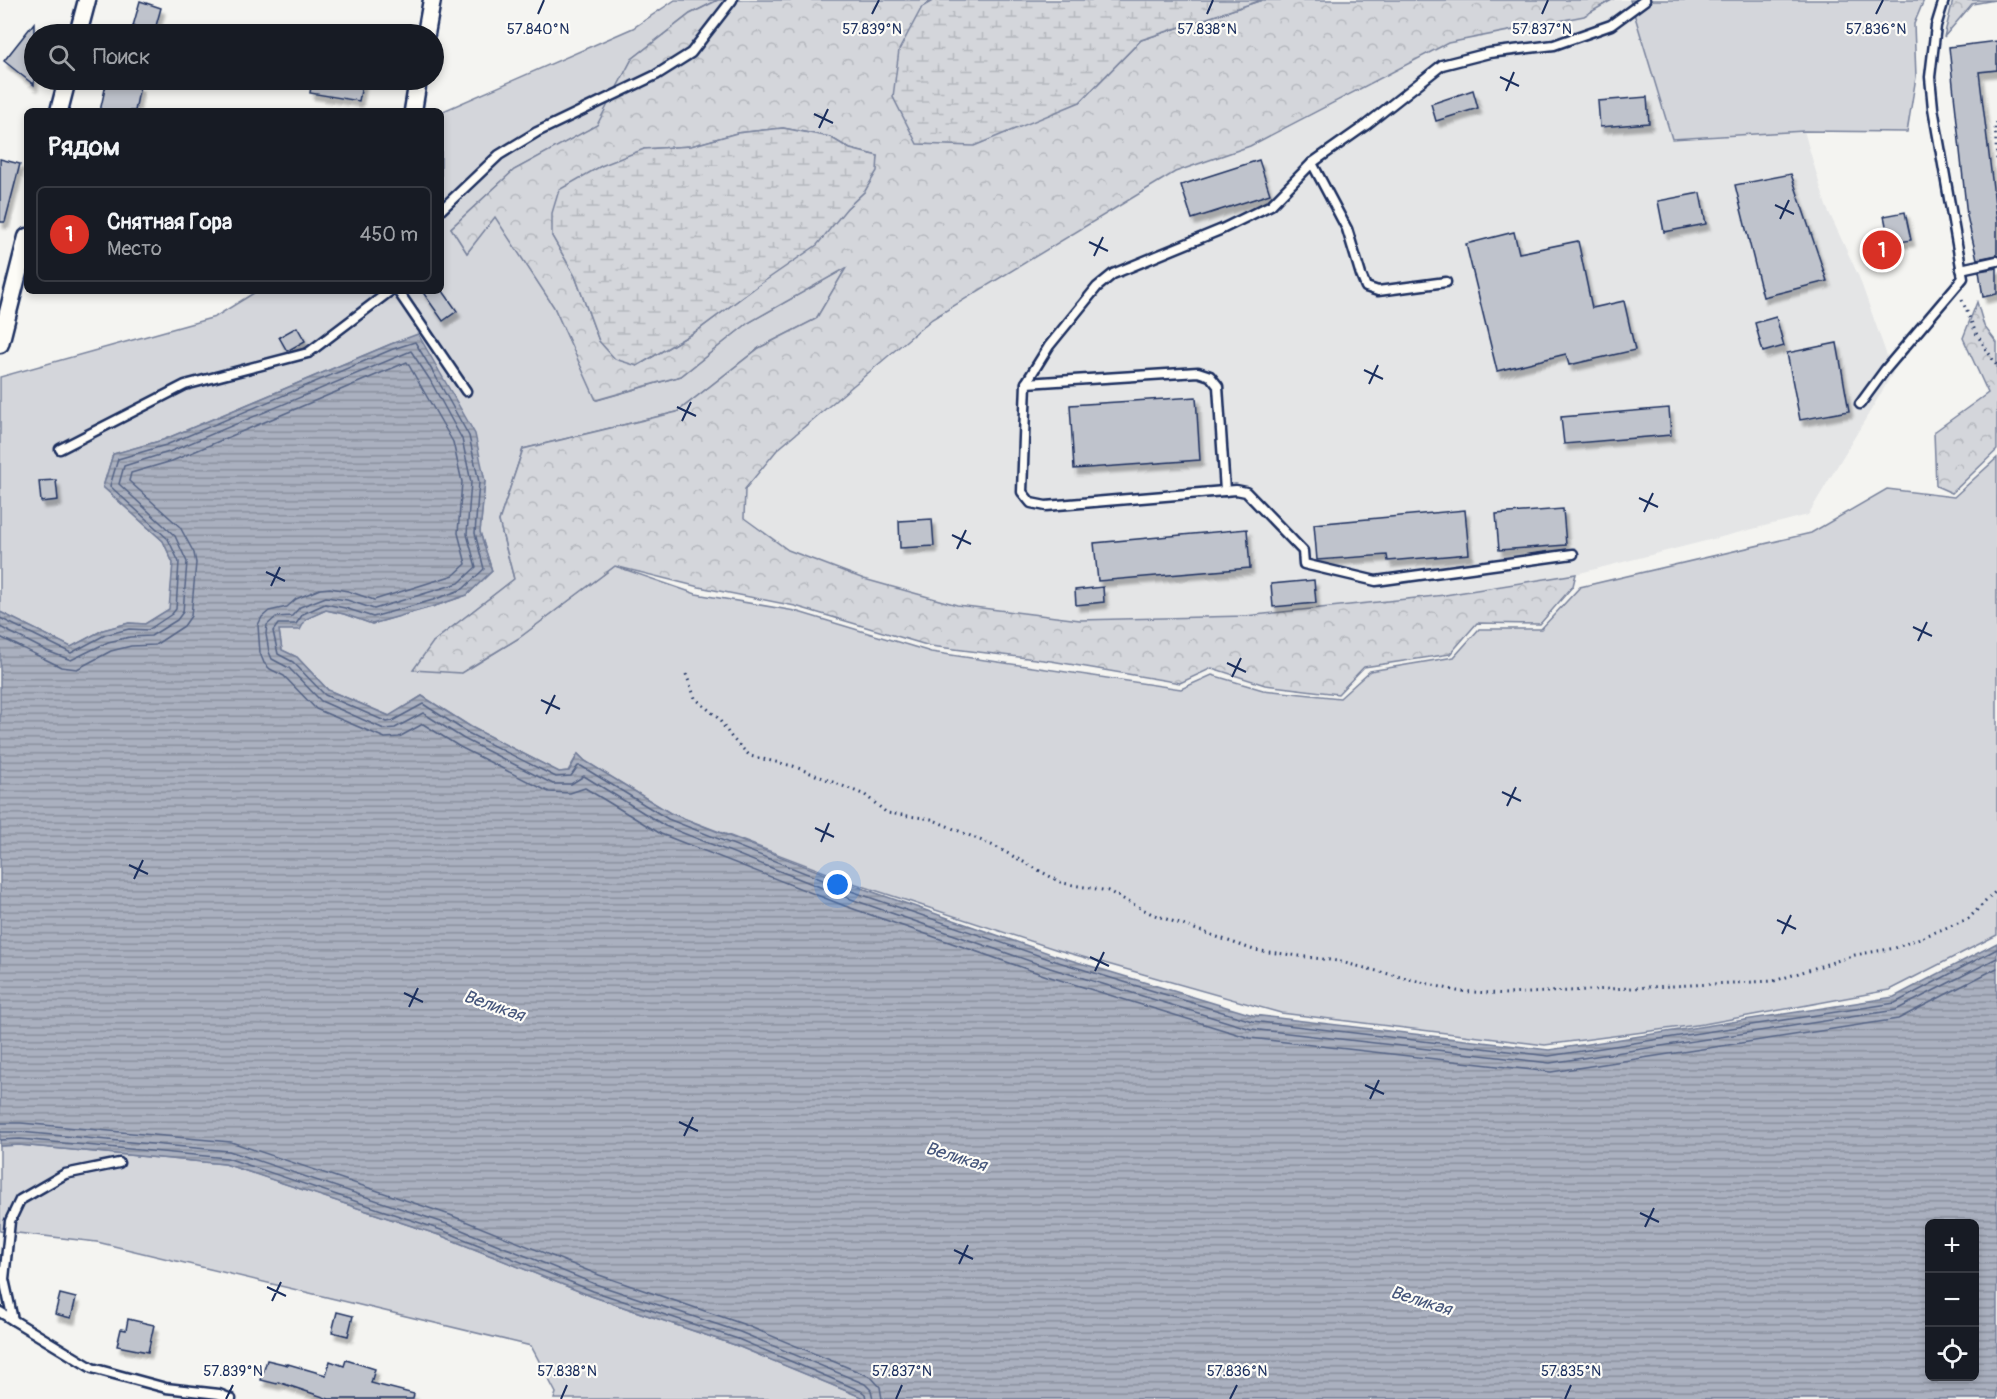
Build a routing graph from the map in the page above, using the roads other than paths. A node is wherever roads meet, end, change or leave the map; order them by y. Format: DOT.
graph roads {
  1 [pos="87,0"];
  2 [pos="432,0"];
  3 [pos="732,0"];
  4 [pos="1645,0"];
  5 [pos="1944,0"];
  6 [pos="81,24"];
  7 [pos="428,24"];
  8 [pos="64,90"];
  9 [pos="416,90"];
  10 [pos="60,108"];
  11 [pos="413,108"];
  12 [pos="1312,163"];
  13 [pos="444,207"];
  14 [pos="24,249"];
  15 [pos="1997,261"];
  16 [pos="1961,269"];
  17 [pos="1446,282"];
  18 [pos="386,294"];
  19 [pos="400,294"];
  20 [pos="0,344"];
  21 [pos="1026,383"];
  22 [pos="466,391"];
  23 [pos="1860,404"];
  24 [pos="60,449"];
  25 [pos="1225,491"];
  26 [pos="1573,554"];
  27 [pos="119,1164"];
  28 [pos="0,1312"];
  29 [pos="13,1320"];
  30 [pos="231,1399"];
  1 -- 6 [label="street"];
  2 -- 7 [label="street"];
  3 -- 13 [label="lane"];
  4 -- 12 [label="lane"];
  5 -- 16 [label="lane"];
  8 -- 10 [label="street"];
  9 -- 11 [label="street"];
  12 -- 17 [label="lane"];
  12 -- 21 [label="lane"];
  14 -- 20 [label="street"];
  15 -- 16 [label="lane"];
  16 -- 23 [label="lane"];
  18 -- 24 [label="lane"];
  19 -- 22 [label="lane"];
  21 -- 25 [label="lane"];
  21 -- 25 [label="lane"];
  25 -- 26 [label="lane"];
  27 -- 29 [label="lane"];
  28 -- 29 [label="lane"];
  29 -- 30 [label="lane"];
}
